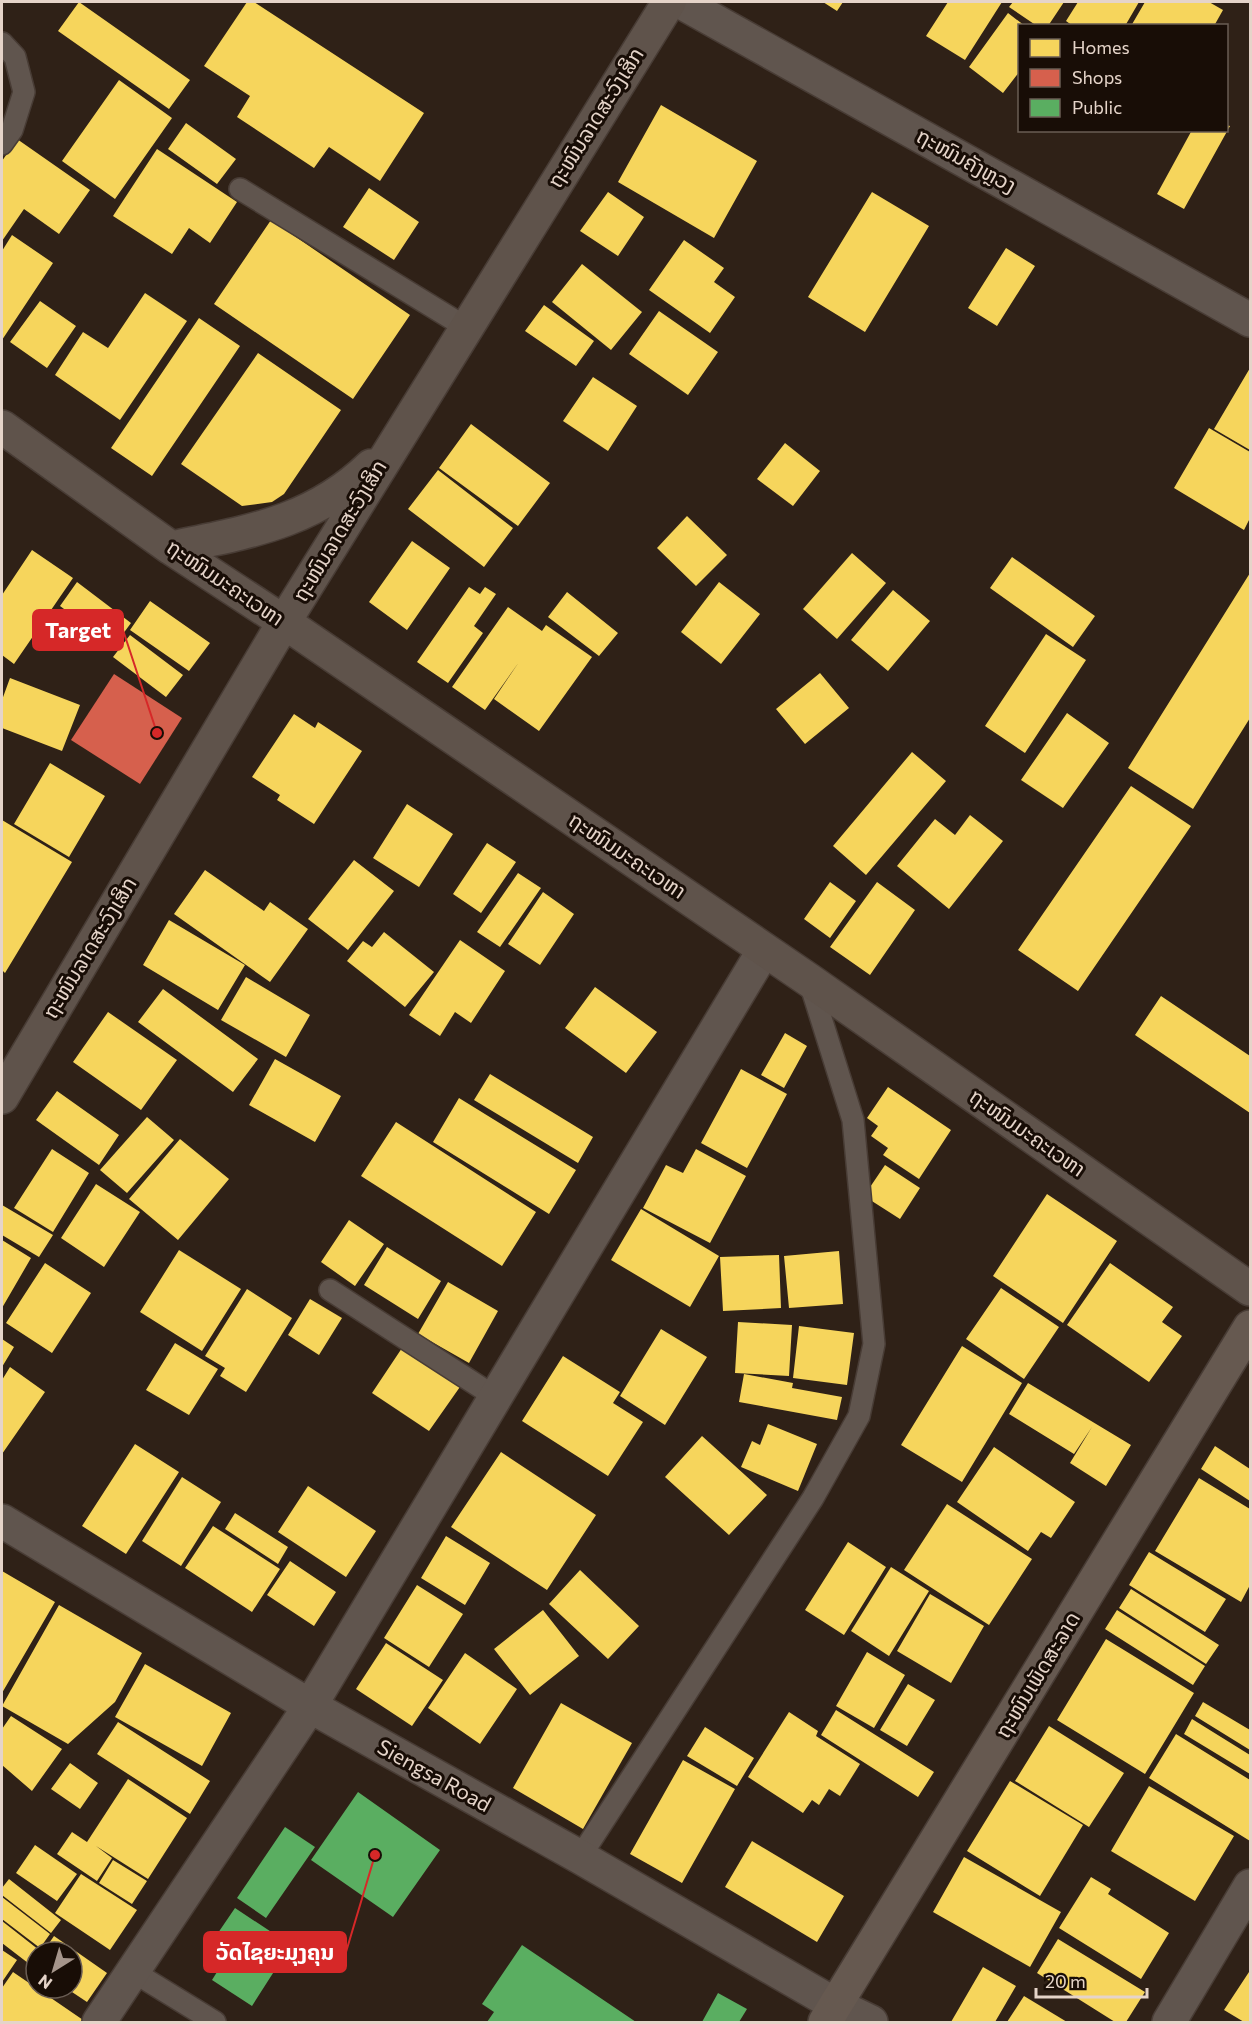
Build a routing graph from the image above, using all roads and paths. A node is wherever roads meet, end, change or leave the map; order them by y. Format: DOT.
graph roads {
  1 [pos="669,2"];
  2 [pos="681,2"];
  3 [pos="2,43"];
  4 [pos="2,144"];
  5 [pos="240,189"];
  6 [pos="1251,320"];
  7 [pos="467,328"];
  8 [pos="2,427"];
  9 [pos="393,444"];
  10 [pos="171,548"];
  11 [pos="284,622"];
  12 [pos="765,950"];
  13 [pos="809,980"];
  14 [pos="2,1096"];
  15 [pos="1251,1289"];
  16 [pos="330,1290"];
  17 [pos="1251,1327"];
  18 [pos="497,1398"];
  19 [pos="2,1521"];
  20 [pos="310,1706"];
  21 [pos="580,1857"];
  22 [pos="1245,1906"];
  23 [pos="132,1971"];
  24 [pos="831,2014"];
  25 [pos="99,2022"];
  26 [pos="215,2022"];
  27 [pos="871,2022"];
  28 [pos="1169,2022"];
  1 -- 7 [label="street, ຖະໜົນລາດສະວົງເສິກ"];
  2 -- 6 [label="street, ຖະໜົນຄັງຫຼວງ"];
  3 -- 4 [label="lane"];
  5 -- 7 [label="lane"];
  7 -- 9 [label="street, ຖະໜົນລາດສະວົງເສິກ"];
  8 -- 10 [label="street, ຖະໜົນມະຄະເວຫາ"];
  9 -- 10 [label="street"];
  9 -- 11 [label="street, ຖະໜົນລາດສະວົງເສິກ"];
  10 -- 11 [label="street, ຖະໜົນມະຄະເວຫາ"];
  11 -- 12 [label="street, ຖະໜົນມະຄະເວຫາ"];
  11 -- 14 [label="street, ຖະໜົນລາດສະວົງເສິກ"];
  12 -- 13 [label="street, ຖະໜົນມະຄະເວຫາ"];
  12 -- 18 [label="street"];
  13 -- 15 [label="street, ຖະໜົນມະຄະເວຫາ"];
  13 -- 21 [label="lane"];
  16 -- 18 [label="lane"];
  17 -- 24 [label="main road, ຖະໜົນເພັດສະລາດ"];
  18 -- 20 [label="street"];
  19 -- 20 [label="street, Siengsa Road"];
  20 -- 21 [label="street, Siengsa Road"];
  20 -- 23 [label="street"];
  21 -- 24 [label="street, Siengsa Road"];
  22 -- 28 [label="street"];
  23 -- 25 [label="street"];
  23 -- 26 [label="lane"];
  24 -- 27 [label="street, Siengsa Road"];
}
